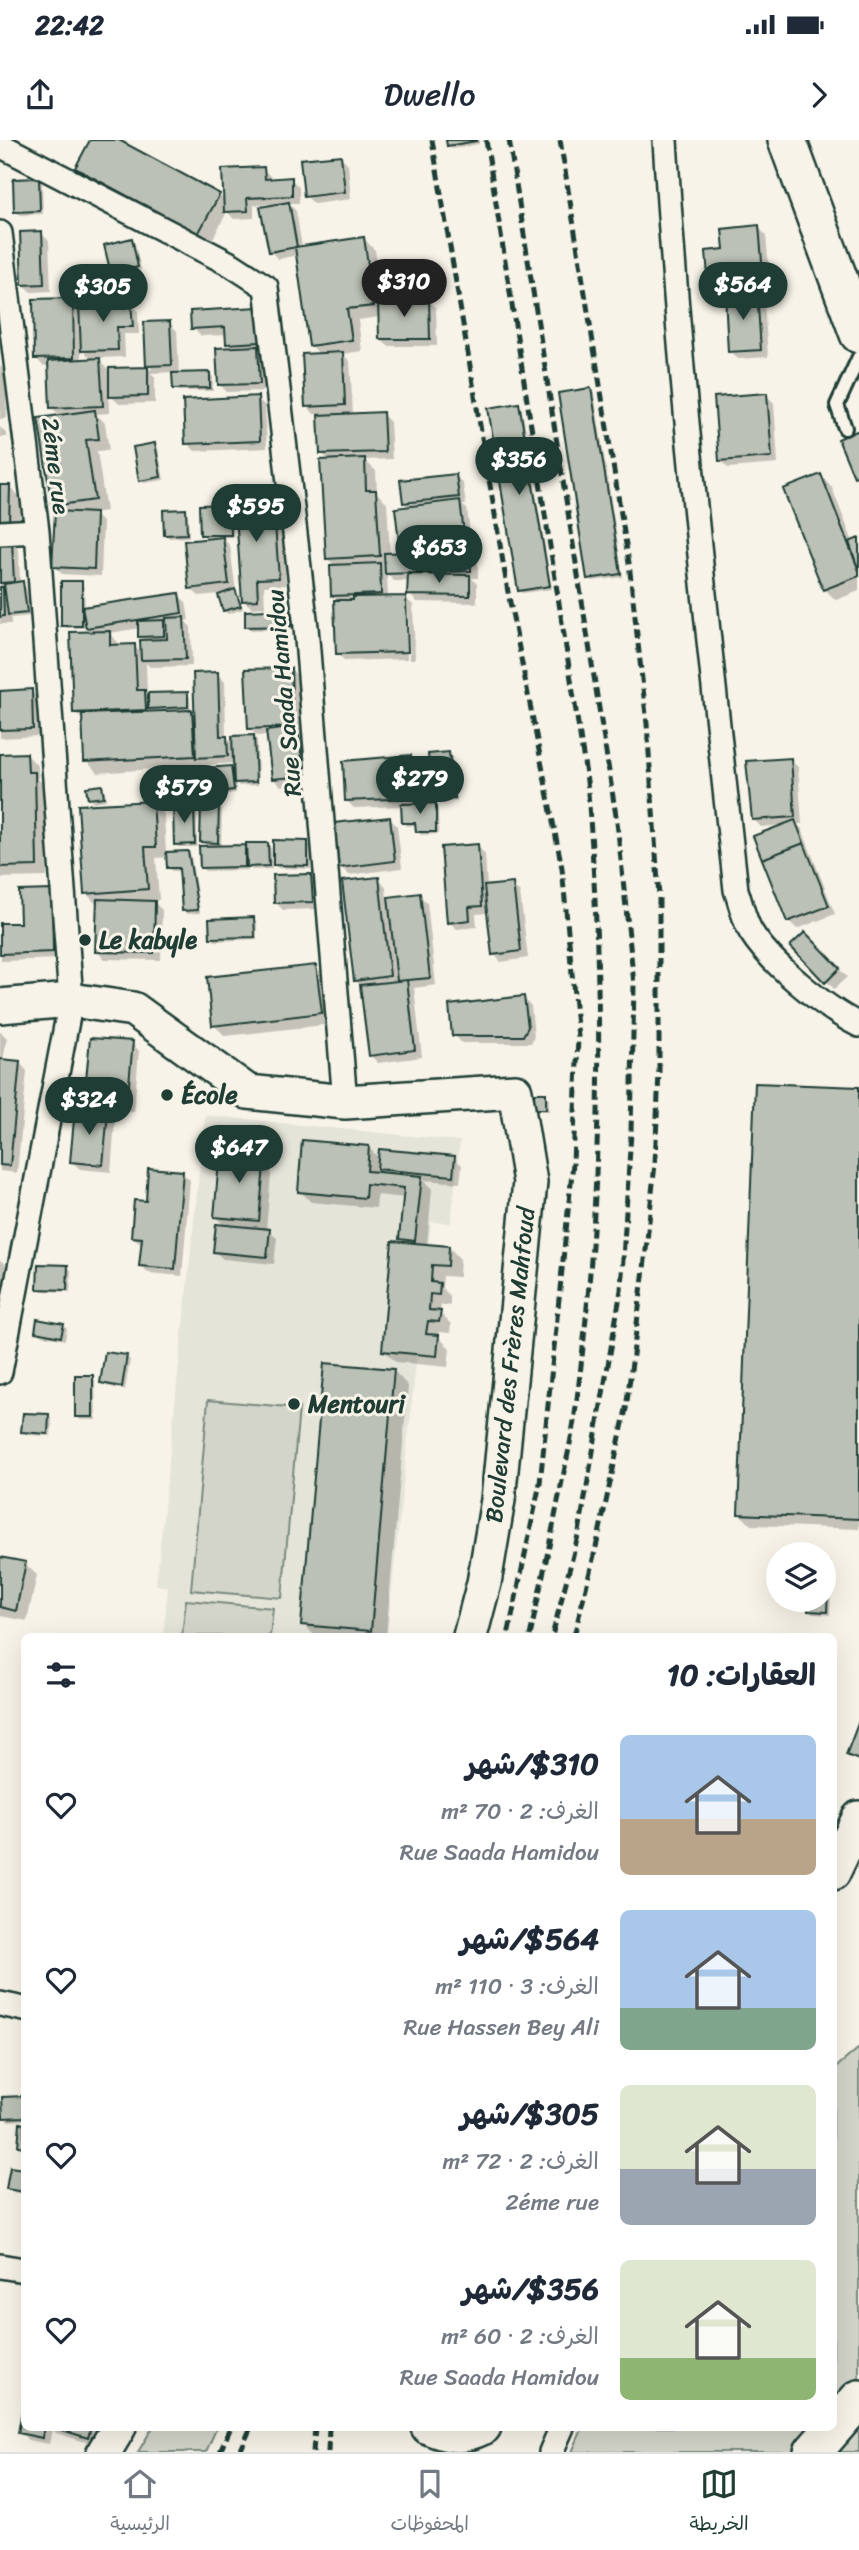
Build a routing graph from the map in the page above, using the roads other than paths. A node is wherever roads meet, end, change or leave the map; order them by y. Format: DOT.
graph roads {
  1 [pos="665,140"];
  2 [pos="787,140"];
  3 [pos="0,145"];
  4 [pos="0,233"];
  5 [pos="859,334"];
  6 [pos="859,357"];
  7 [pos="845,428"];
  8 [pos="37,530"];
  9 [pos="0,533"];
  10 [pos="71,1000"];
  11 [pos="0,1006"];
  12 [pos="859,1025"];
  13 [pos="345,1102"];
  14 [pos="0,1371"];
  15 [pos="471,1633"];
  16 [pos="859,1818"];
  17 [pos="837,1865"];
  18 [pos="0,2004"];
  19 [pos="21,2008"];
  20 [pos="0,2266"];
  21 [pos="21,2270"];
  22 [pos="859,2399"];
  23 [pos="837,2424"];
  24 [pos="117,2431"];
  25 [pos="436,2431"];
  26 [pos="476,2431"];
  27 [pos="560,2431"];
  28 [pos="831,2431"];
  29 [pos="104,2452"];
  30 [pos="551,2452"];
  31 [pos="813,2452"];
  1 -- 12 [label="street"];
  2 -- 5 [label="main road"];
  3 -- 13 [label="street, Rue Saada Hamidou"];
  4 -- 8 [label="street, 2éme rue"];
  6 -- 7 [label="lane"];
  8 -- 9 [label="street"];
  8 -- 10 [label="street, 2éme rue"];
  10 -- 11 [label="street"];
  10 -- 13 [label="street"];
  10 -- 14 [label="street, 2éme rue"];
  13 -- 15 [label="street, Boulevard des Frères Mahfoud"];
  16 -- 17 [label="street"];
  18 -- 19 [label="street"];
  20 -- 21 [label="street"];
  22 -- 23 [label="main road"];
  24 -- 29 [label="street"];
  25 -- 26 [label="street"];
  27 -- 30 [label="street"];
  28 -- 31 [label="main road"];
}
